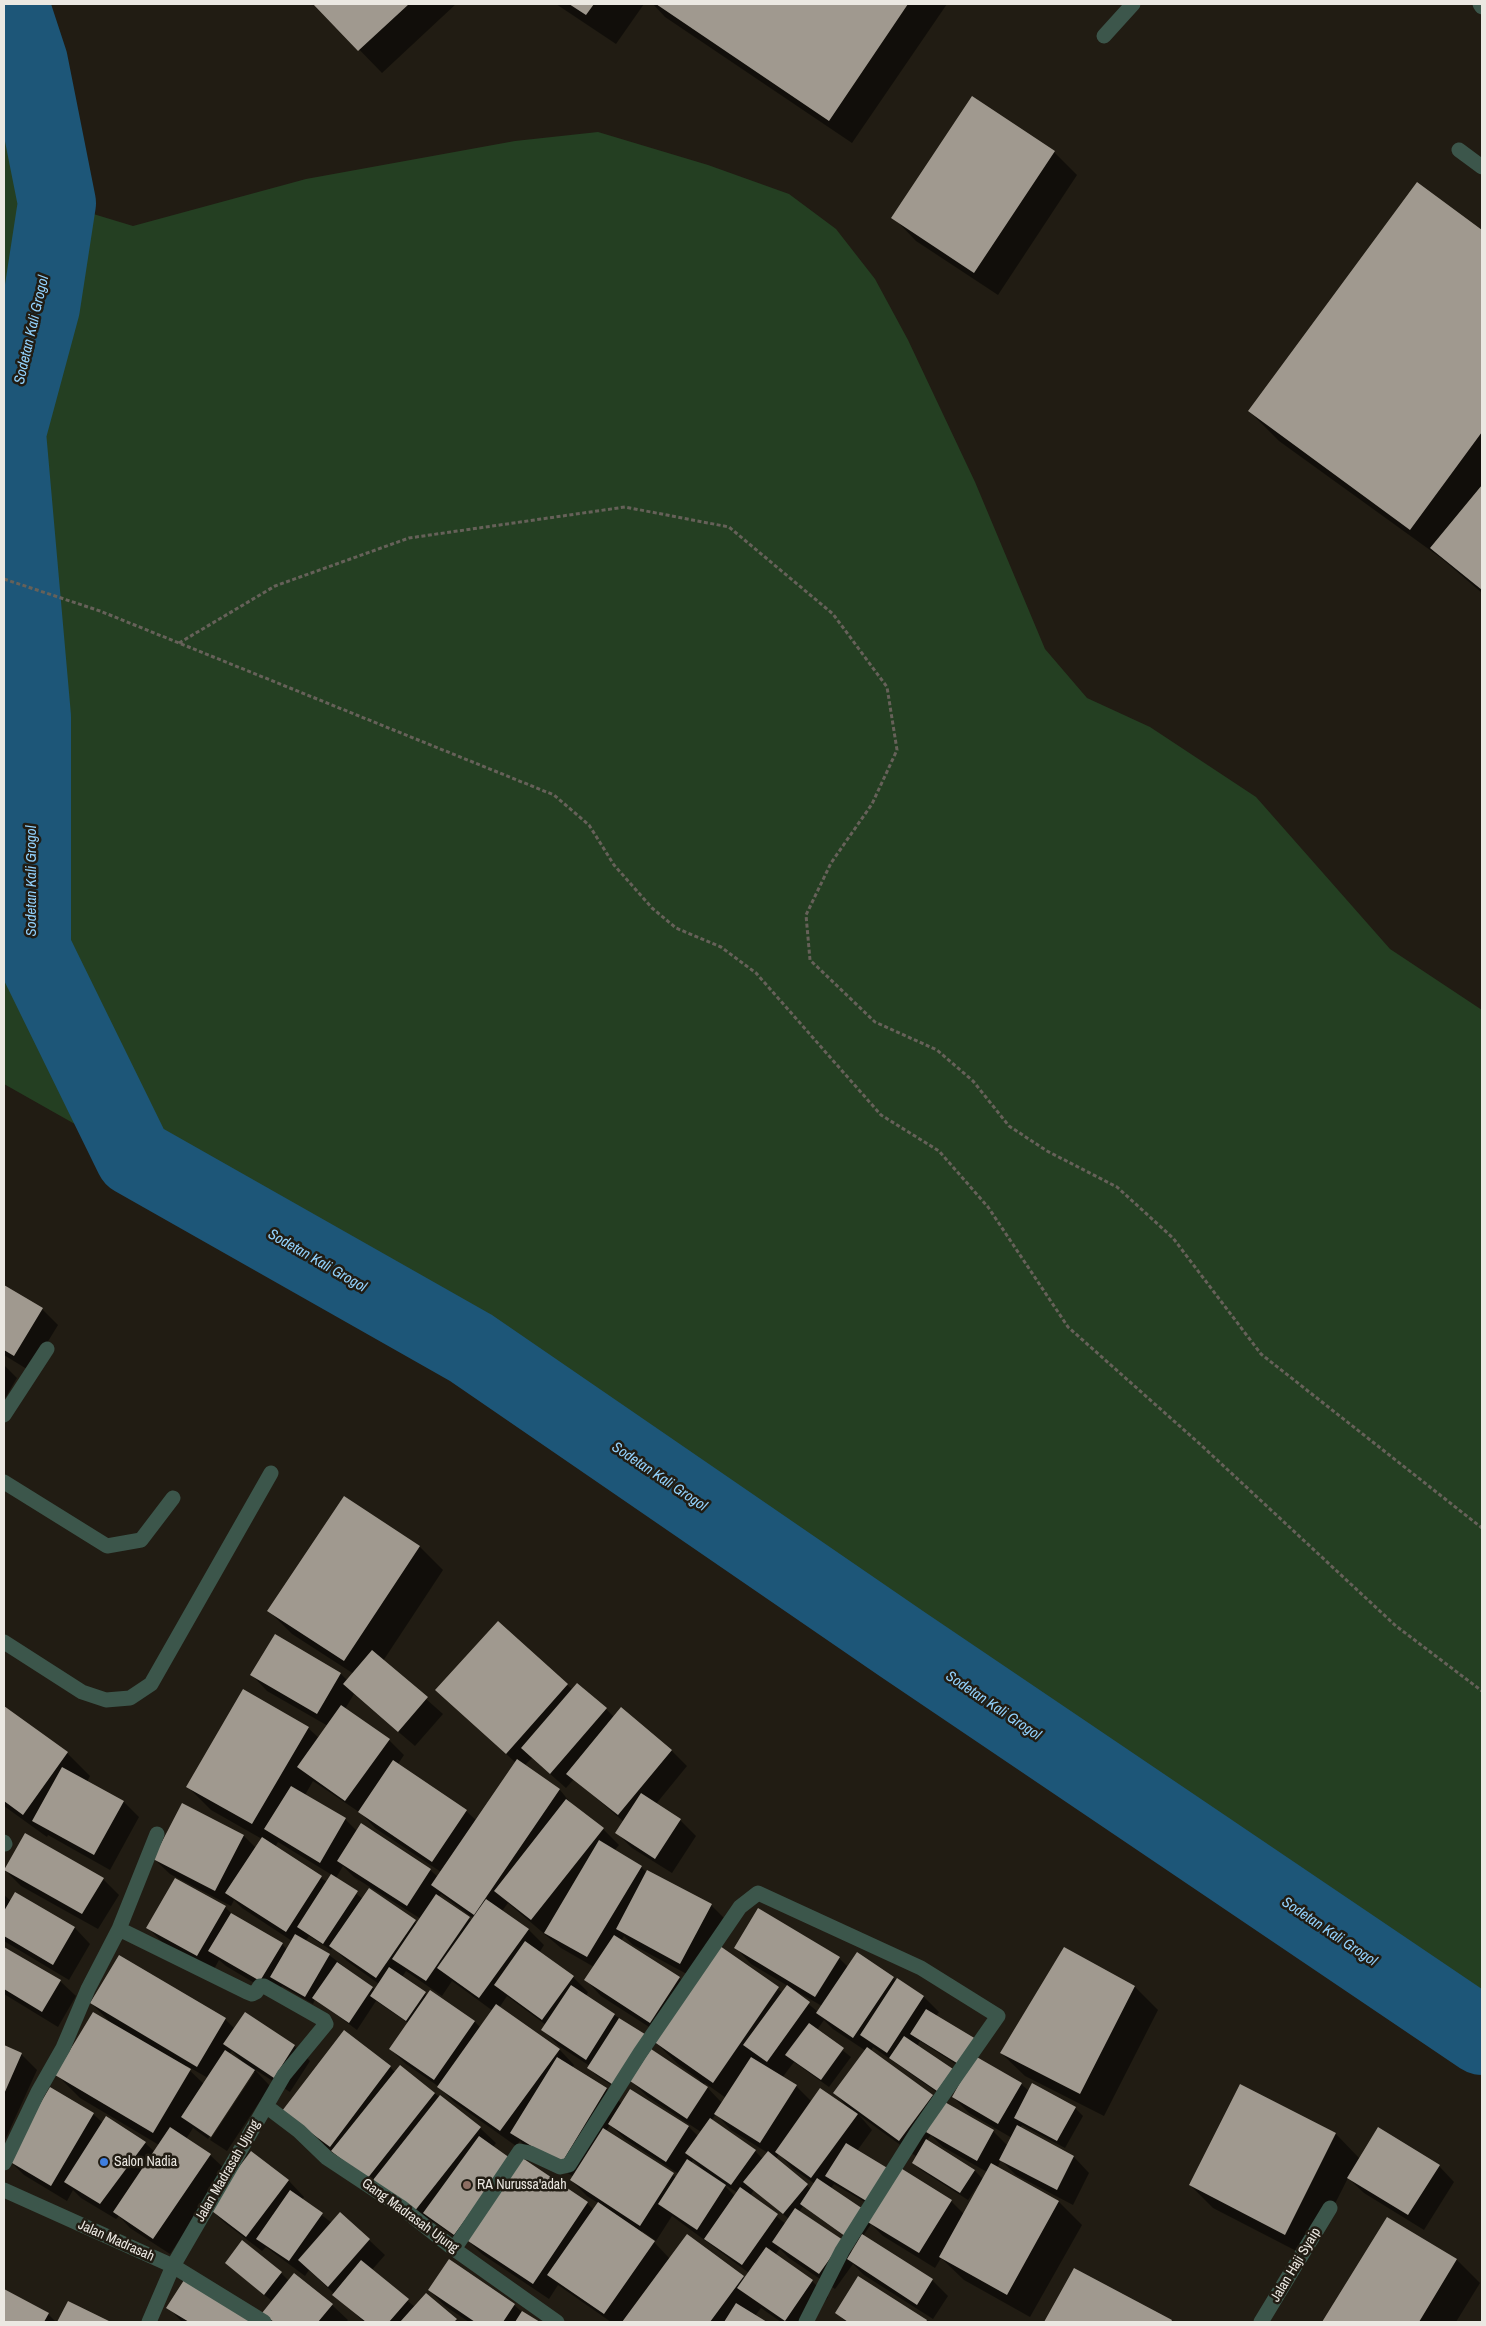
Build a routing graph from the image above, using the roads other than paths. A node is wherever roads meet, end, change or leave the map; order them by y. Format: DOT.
graph roads {
  1 [pos="1133,4"];
  2 [pos="1480,4"];
  3 [pos="1482,7"];
  4 [pos="1104,36"];
  5 [pos="1459,150"];
  6 [pos="1482,167"];
  7 [pos="47,1349"];
  8 [pos="4,1415"];
  9 [pos="271,1473"];
  10 [pos="4,1482"];
  11 [pos="173,1498"];
  12 [pos="4,1642"];
  13 [pos="157,1834"];
  14 [pos="118,1929"];
  15 [pos="266,2106"];
  16 [pos="4,2163"];
  17 [pos="4,2190"];
  18 [pos="1330,2208"];
  19 [pos="454,2249"];
  20 [pos="173,2266"];
  21 [pos="148,2322"];
  22 [pos="264,2322"];
  23 [pos="557,2322"];
  24 [pos="806,2322"];
  25 [pos="1261,2322"];
  1 -- 4 [label="street"];
  2 -- 3 [label="street"];
  5 -- 6 [label="street"];
  7 -- 8 [label="street"];
  9 -- 12 [label="street"];
  10 -- 11 [label="street"];
  13 -- 14 [label="street"];
  14 -- 15 [label="street, Jalan Madrasah Ujung"];
  14 -- 16 [label="street"];
  15 -- 19 [label="street, Gang Madrasah Ujung"];
  15 -- 20 [label="street, Jalan Madrasah Ujung"];
  17 -- 20 [label="street, Jalan Madrasah"];
  18 -- 25 [label="street, Jalan Haji Syaip"];
  19 -- 23 [label="street, Gang Madrasah Ujung"];
  19 -- 24 [label="street"];
  20 -- 21 [label="street"];
  20 -- 22 [label="street, Jalan Madrasah"];
}
